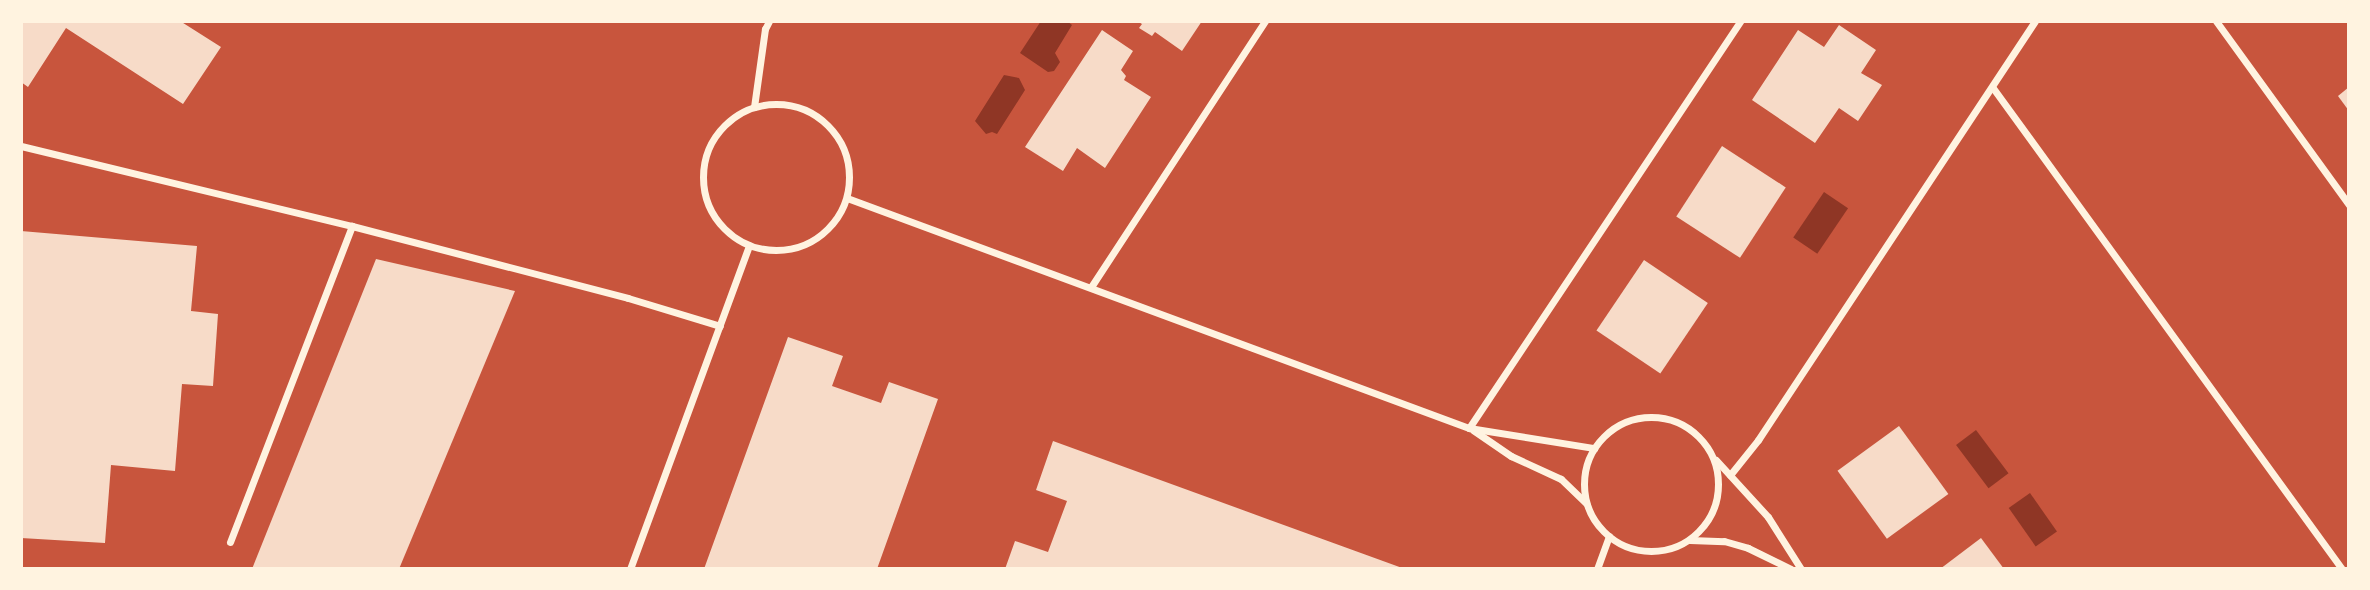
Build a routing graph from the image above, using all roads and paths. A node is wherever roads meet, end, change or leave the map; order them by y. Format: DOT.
graph roads {
  1 [pos="769,21"];
  2 [pos="1265,21"];
  3 [pos="1740,21"];
  4 [pos="2035,21"];
  5 [pos="2216,21"];
  6 [pos="1993,88"];
  7 [pos="754,107"];
  8 [pos="21,146"];
  9 [pos="847,198"];
  10 [pos="2349,205"];
  11 [pos="352,226"];
  12 [pos="750,245"];
  13 [pos="1091,286"];
  14 [pos="720,326"];
  15 [pos="1469,428"];
  16 [pos="1594,448"];
  17 [pos="1714,457"];
  18 [pos="1730,475"];
  19 [pos="1586,503"];
  20 [pos="1609,536"];
  21 [pos="1689,540"];
  22 [pos="230,542"];
  23 [pos="630,569"];
  24 [pos="1597,569"];
  25 [pos="1791,569"];
  26 [pos="1801,569"];
  27 [pos="2342,569"];
  1 -- 7 [label="street"];
  2 -- 13 [label="street"];
  3 -- 15 [label="street"];
  4 -- 6 [label="street"];
  5 -- 10 [label="street"];
  6 -- 18 [label="street"];
  6 -- 27 [label="street"];
  7 -- 9 [label="street"];
  7 -- 12 [label="street"];
  8 -- 11 [label="street"];
  9 -- 12 [label="street"];
  9 -- 13 [label="street"];
  11 -- 14 [label="street"];
  11 -- 22 [label="street"];
  12 -- 14 [label="street"];
  13 -- 15 [label="street"];
  14 -- 23 [label="street"];
  15 -- 16 [label="street"];
  15 -- 19 [label="street"];
  16 -- 17 [label="street"];
  16 -- 19 [label="street"];
  17 -- 18 [label="street"];
  17 -- 21 [label="street"];
  18 -- 26 [label="street"];
  19 -- 20 [label="street"];
  20 -- 21 [label="street"];
  20 -- 24 [label="street"];
  21 -- 25 [label="street"];
}
